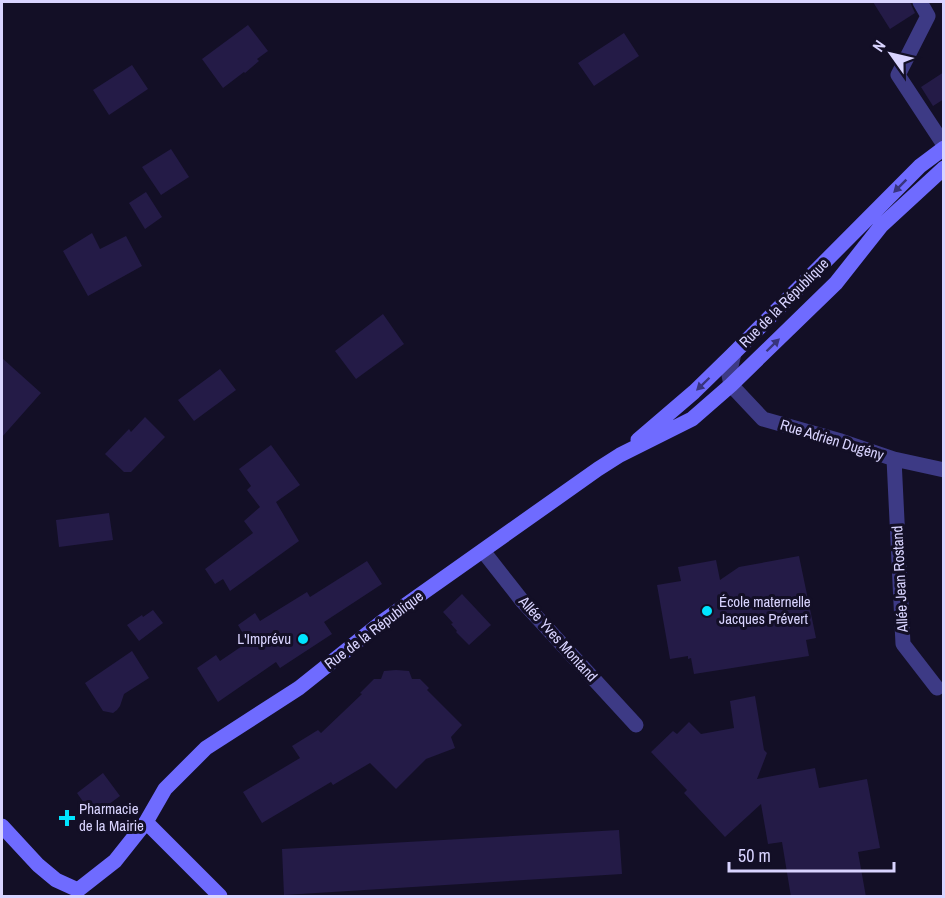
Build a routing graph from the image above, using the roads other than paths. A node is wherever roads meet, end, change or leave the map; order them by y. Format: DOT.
graph roads {
  1 [pos="920,2"];
  2 [pos="944,146"];
  3 [pos="927,160"];
  4 [pos="939,171"];
  5 [pos="734,353"];
  6 [pos="731,385"];
  7 [pos="620,455"];
  8 [pos="894,459"];
  9 [pos="944,470"];
  10 [pos="483,551"];
  11 [pos="937,688"];
  12 [pos="636,724"];
  13 [pos="146,822"];
  14 [pos="2,826"];
  15 [pos="76,893"];
  16 [pos="220,897"];
  1 -- 2 [label="street"];
  2 -- 3 [label="main road, Rue de la République"];
  3 -- 4 [label="main road"];
  3 -- 5 [label="main road, Rue de la République, one-way"];
  6 -- 4 [label="main road, Rue de la République, one-way"];
  5 -- 6 [label="street"];
  5 -- 7 [label="main road, Rue de la République, one-way"];
  6 -- 7 [label="main road, Rue de la République"];
  6 -- 8 [label="street, Rue Adrien Dugény"];
  7 -- 10 [label="main road, Rue de la République"];
  8 -- 9 [label="street, Rue Adrien Dugény"];
  8 -- 11 [label="street, Allée Jean Rostand"];
  10 -- 12 [label="street, Allée Yves Montand"];
  10 -- 13 [label="main road, Rue de la République"];
  13 -- 15 [label="main road, Rue de la République"];
  13 -- 16 [label="main road"];
  14 -- 15 [label="main road"];
}
